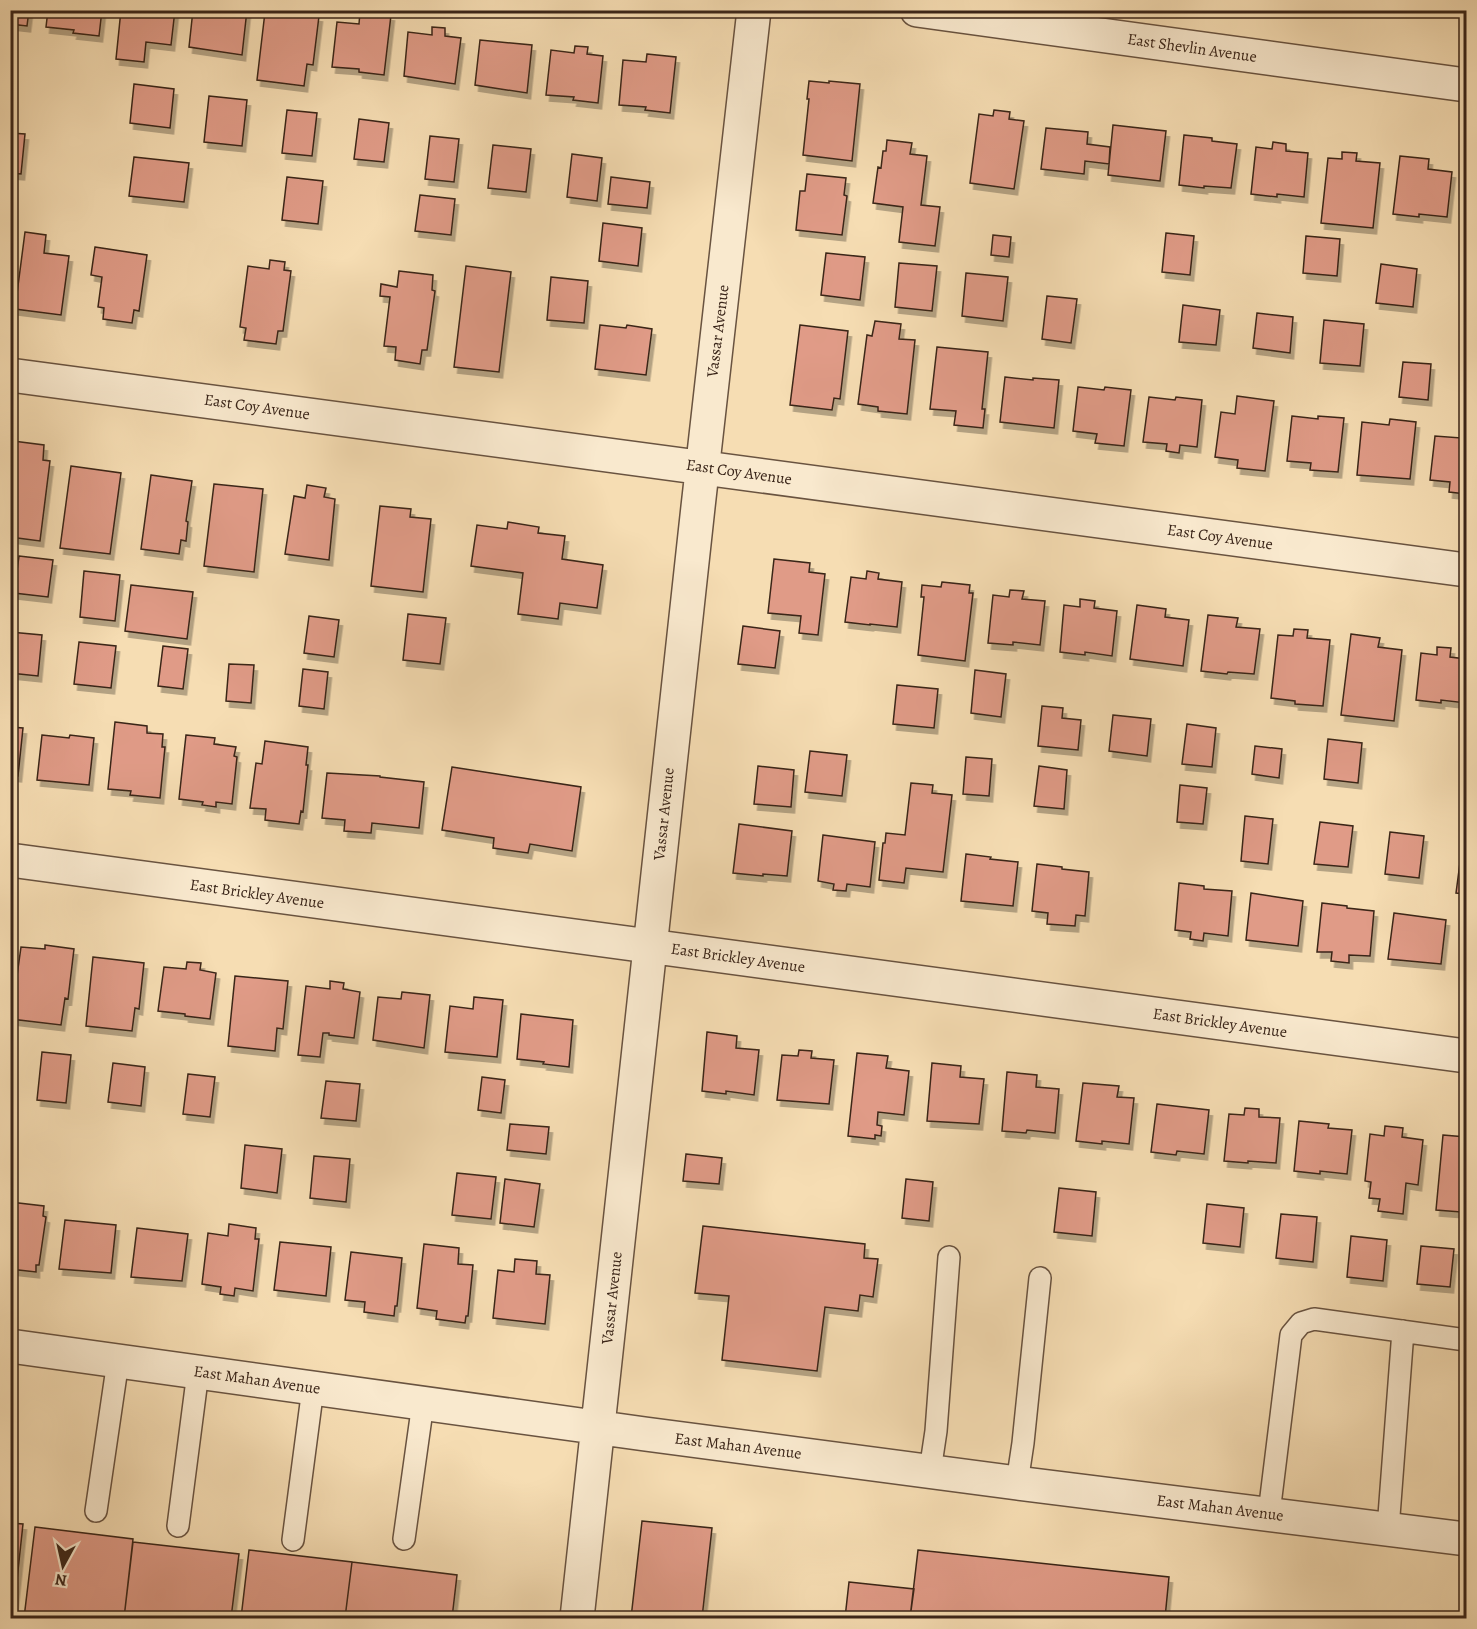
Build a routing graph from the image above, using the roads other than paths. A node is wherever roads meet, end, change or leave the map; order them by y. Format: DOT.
graph roads {
  1 [pos="754,10"];
  2 [pos="917,10"];
  3 [pos="1467,85"];
  4 [pos="10,375"];
  5 [pos="702,467"];
  6 [pos="1467,570"];
  7 [pos="10,860"];
  8 [pos="650,946"];
  9 [pos="1467,1056"];
  10 [pos="949,1257"];
  11 [pos="1040,1278"];
  12 [pos="1403,1331"];
  13 [pos="1467,1340"];
  14 [pos="10,1346"];
  15 [pos="118,1361"];
  16 [pos="198,1372"];
  17 [pos="313,1388"];
  18 [pos="423,1402"];
  19 [pos="598,1427"];
  20 [pos="930,1471"];
  21 [pos="1017,1483"];
  22 [pos="96,1511"];
  23 [pos="1269,1514"];
  24 [pos="178,1526"];
  25 [pos="1388,1529"];
  26 [pos="404,1539"];
  27 [pos="1467,1539"];
  28 [pos="293,1540"];
  29 [pos="577,1618"];
  1 -- 5 [label="street, Vassar Avenue"];
  2 -- 3 [label="street, East Shevlin Avenue"];
  4 -- 5 [label="street, East Coy Avenue"];
  5 -- 6 [label="street, East Coy Avenue"];
  5 -- 8 [label="street, Vassar Avenue"];
  7 -- 8 [label="street, East Brickley Avenue"];
  8 -- 9 [label="street, East Brickley Avenue"];
  8 -- 19 [label="street, Vassar Avenue"];
  10 -- 20 [label="lane"];
  11 -- 21 [label="lane"];
  12 -- 13 [label="lane"];
  12 -- 23 [label="lane"];
  12 -- 25 [label="lane"];
  14 -- 15 [label="street, East Mahan Avenue"];
  15 -- 16 [label="street, East Mahan Avenue"];
  15 -- 22 [label="lane"];
  16 -- 17 [label="street, East Mahan Avenue"];
  16 -- 24 [label="lane"];
  17 -- 18 [label="street, East Mahan Avenue"];
  17 -- 28 [label="lane"];
  18 -- 19 [label="street, East Mahan Avenue"];
  18 -- 26 [label="lane"];
  19 -- 20 [label="street, East Mahan Avenue"];
  19 -- 29 [label="street, Vassar Avenue"];
  20 -- 21 [label="street, East Mahan Avenue"];
  21 -- 23 [label="street, East Mahan Avenue"];
  23 -- 25 [label="street, East Mahan Avenue"];
  25 -- 27 [label="street, East Mahan Avenue"];
}
